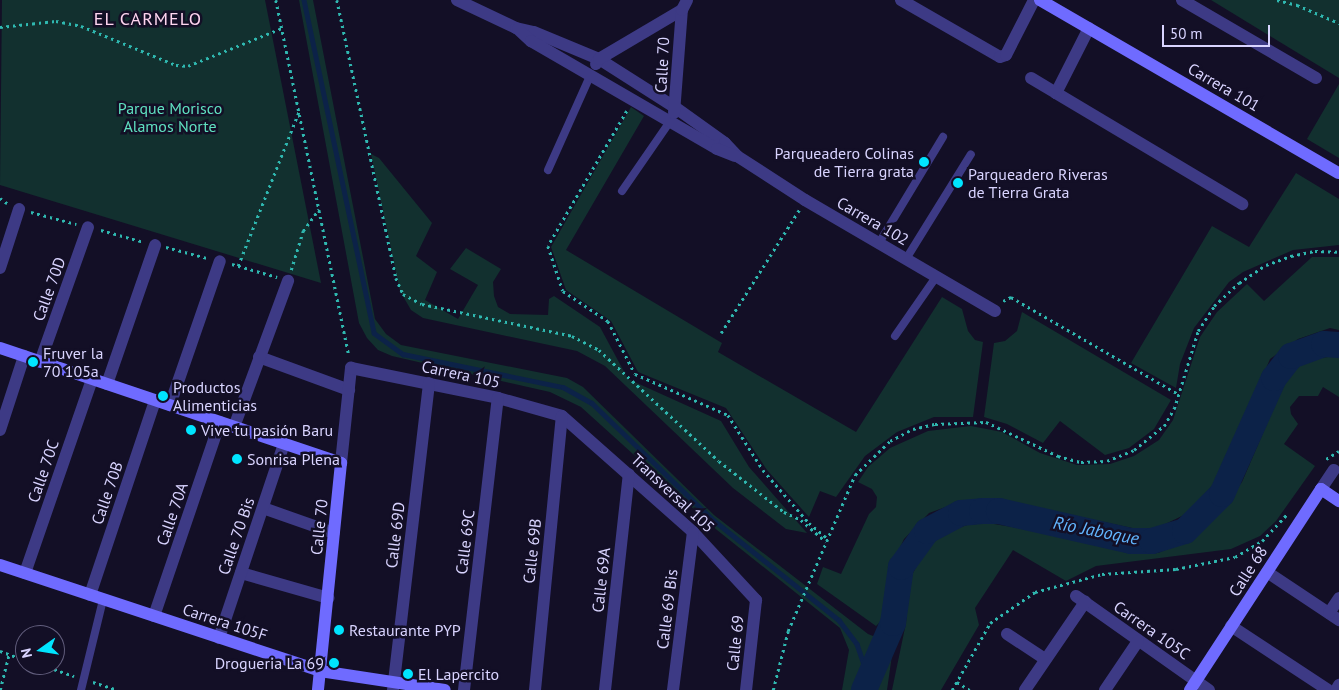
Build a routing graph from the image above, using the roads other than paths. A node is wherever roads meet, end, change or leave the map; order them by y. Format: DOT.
graph roads {
  1 [pos="457,0"];
  2 [pos="901,0"];
  3 [pos="1034,0"];
  4 [pos="1040,0"];
  5 [pos="1182,0"];
  6 [pos="684,5"];
  7 [pos="516,28"];
  8 [pos="1089,28"];
  9 [pos="599,59"];
  10 [pos="591,74"];
  11 [pos="1032,78"];
  12 [pos="1316,78"];
  13 [pos="1056,92"];
  14 [pos="676,108"];
  15 [pos="671,120"];
  16 [pos="943,137"];
  17 [pos="971,154"];
  18 [pos="738,156"];
  19 [pos="548,170"];
  20 [pos="1339,173"];
  21 [pos="622,190"];
  22 [pos="1242,204"];
  23 [pos="19,209"];
  24 [pos="88,227"];
  25 [pos="155,244"];
  26 [pos="879,244"];
  27 [pos="906,259"];
  28 [pos="220,261"];
  29 [pos="0,268"];
  30 [pos="936,277"];
  31 [pos="288,281"];
  32 [pos="993,310"];
  33 [pos="895,336"];
  34 [pos="0,348"];
  35 [pos="24,356"];
  36 [pos="259,357"];
  37 [pos="40,362"];
  38 [pos="351,368"];
  39 [pos="92,379"];
  40 [pos="429,383"];
  41 [pos="107,384"];
  42 [pos="349,390"];
  43 [pos="498,398"];
  44 [pos="155,401"];
  45 [pos="170,406"];
  46 [pos="562,416"];
  47 [pos="220,422"];
  48 [pos="234,427"];
  49 [pos="0,430"];
  50 [pos="284,444"];
  51 [pos="342,464"];
  52 [pos="1334,470"];
  53 [pos="629,474"];
  54 [pos="1321,489"];
  55 [pos="1339,501"];
  56 [pos="263,508"];
  57 [pos="693,532"];
  58 [pos="334,533"];
  59 [pos="0,565"];
  60 [pos="1267,572"];
  61 [pos="25,573"];
  62 [pos="241,573"];
  63 [pos="90,595"];
  64 [pos="328,598"];
  65 [pos="1339,598"];
  66 [pos="104,600"];
  67 [pos="756,600"];
  68 [pos="154,616"];
  69 [pos="1334,616"];
  70 [pos="1231,626"];
  71 [pos="1008,634"];
  72 [pos="219,638"];
  73 [pos="1138,640"];
  74 [pos="1045,659"];
  75 [pos="320,671"];
  76 [pos="1339,685"];
  77 [pos="394,686"];
  78 [pos="1193,686"];
  79 [pos="80,690"];
  80 [pos="318,690"];
  81 [pos="445,690"];
  82 [pos="464,690"];
  83 [pos="535,690"];
  84 [pos="605,690"];
  85 [pos="673,690"];
  86 [pos="746,690"];
  87 [pos="1025,690"];
  88 [pos="1105,690"];
  89 [pos="1209,690"];
  90 [pos="1328,690"];
  91 [pos="1336,690"];
  1 -- 7 [label="street, Carrera 102"];
  2 -- 3 [label="street"];
  4 -- 8 [label="street, Carrera 101"];
  5 -- 12 [label="street"];
  6 -- 9 [label="street, Calle 70"];
  6 -- 14 [label="street, Calle 70"];
  7 -- 9 [label="street, Carrera 102"];
  7 -- 10 [label="street, Carrera 102"];
  8 -- 13 [label="street"];
  8 -- 20 [label="street, Carrera 101"];
  9 -- 10 [label="street"];
  9 -- 14 [label="street, Carrera 102"];
  10 -- 15 [label="street, Carrera 102"];
  10 -- 19 [label="lane"];
  11 -- 13 [label="street"];
  13 -- 22 [label="street"];
  14 -- 15 [label="street, Calle 70"];
  14 -- 18 [label="street, Carrera 102"];
  15 -- 18 [label="street, Carrera 102"];
  15 -- 21 [label="lane"];
  16 -- 26 [label="lane"];
  17 -- 27 [label="lane"];
  18 -- 26 [label="street, Carrera 102"];
  23 -- 29 [label="street"];
  24 -- 37 [label="street, Calle 70D"];
  25 -- 41 [label="street"];
  26 -- 27 [label="street, Carrera 102"];
  27 -- 30 [label="street, Carrera 102"];
  28 -- 45 [label="street"];
  30 -- 32 [label="street, Carrera 102"];
  30 -- 33 [label="lane"];
  31 -- 36 [label="street"];
  34 -- 35 [label="street"];
  35 -- 37 [label="street"];
  35 -- 49 [label="street"];
  36 -- 42 [label="street"];
  36 -- 48 [label="street"];
  37 -- 39 [label="street"];
  38 -- 40 [label="street, Carrera 105"];
  38 -- 42 [label="street, Calle 70"];
  39 -- 41 [label="street"];
  39 -- 61 [label="street, Calle 70C"];
  40 -- 43 [label="street, Carrera 105"];
  40 -- 77 [label="street, Calle 69D"];
  41 -- 44 [label="street"];
  42 -- 51 [label="street, Calle 70"];
  43 -- 46 [label="street, Carrera 105"];
  43 -- 82 [label="street, Calle 69C"];
  44 -- 45 [label="street"];
  44 -- 63 [label="street, Calle 70B"];
  45 -- 47 [label="street"];
  46 -- 53 [label="street, Transversal 105"];
  46 -- 83 [label="street, Calle 69B"];
  47 -- 48 [label="street"];
  47 -- 68 [label="street, Calle 70A"];
  48 -- 50 [label="street"];
  50 -- 51 [label="street"];
  50 -- 56 [label="street, Calle 70 Bis"];
  51 -- 58 [label="street, Calle 70"];
  52 -- 54 [label="street, Calle 68"];
  53 -- 57 [label="street, Transversal 105"];
  53 -- 84 [label="street, Calle 69A"];
  54 -- 55 [label="street"];
  54 -- 60 [label="street, Calle 68"];
  56 -- 58 [label="street"];
  56 -- 62 [label="street, Calle 70 Bis"];
  57 -- 67 [label="street, Transversal 105"];
  57 -- 85 [label="street, Calle 69 Bis"];
  58 -- 64 [label="street, Calle 70"];
  59 -- 61 [label="street, Carrera 105F"];
  60 -- 69 [label="street"];
  60 -- 70 [label="street, Calle 68"];
  61 -- 63 [label="street, Carrera 105F"];
  62 -- 64 [label="street"];
  62 -- 72 [label="street, Calle 70 Bis"];
  63 -- 66 [label="street, Carrera 105F"];
  64 -- 75 [label="street, Calle 70"];
  65 -- 69 [label="street"];
  66 -- 68 [label="street, Carrera 105F"];
  66 -- 79 [label="lane"];
  67 -- 86 [label="street, Calle 69"];
  68 -- 72 [label="street, Carrera 105F"];
  70 -- 78 [label="street, Calle 68"];
  70 -- 90 [label="street"];
  71 -- 74 [label="street"];
  72 -- 75 [label="street, Carrera 105F"];
  73 -- 74 [label="street, Carrera 105C"];
  73 -- 78 [label="street, Carrera 105C"];
  73 -- 88 [label="street"];
  74 -- 87 [label="street"];
  75 -- 77 [label="street, Carrera 105F"];
  75 -- 80 [label="street, Calle 70"];
  76 -- 91 [label="street"];
  77 -- 81 [label="street, Carrera 105F"];
  78 -- 89 [label="street, Carrera 105C"];
}
